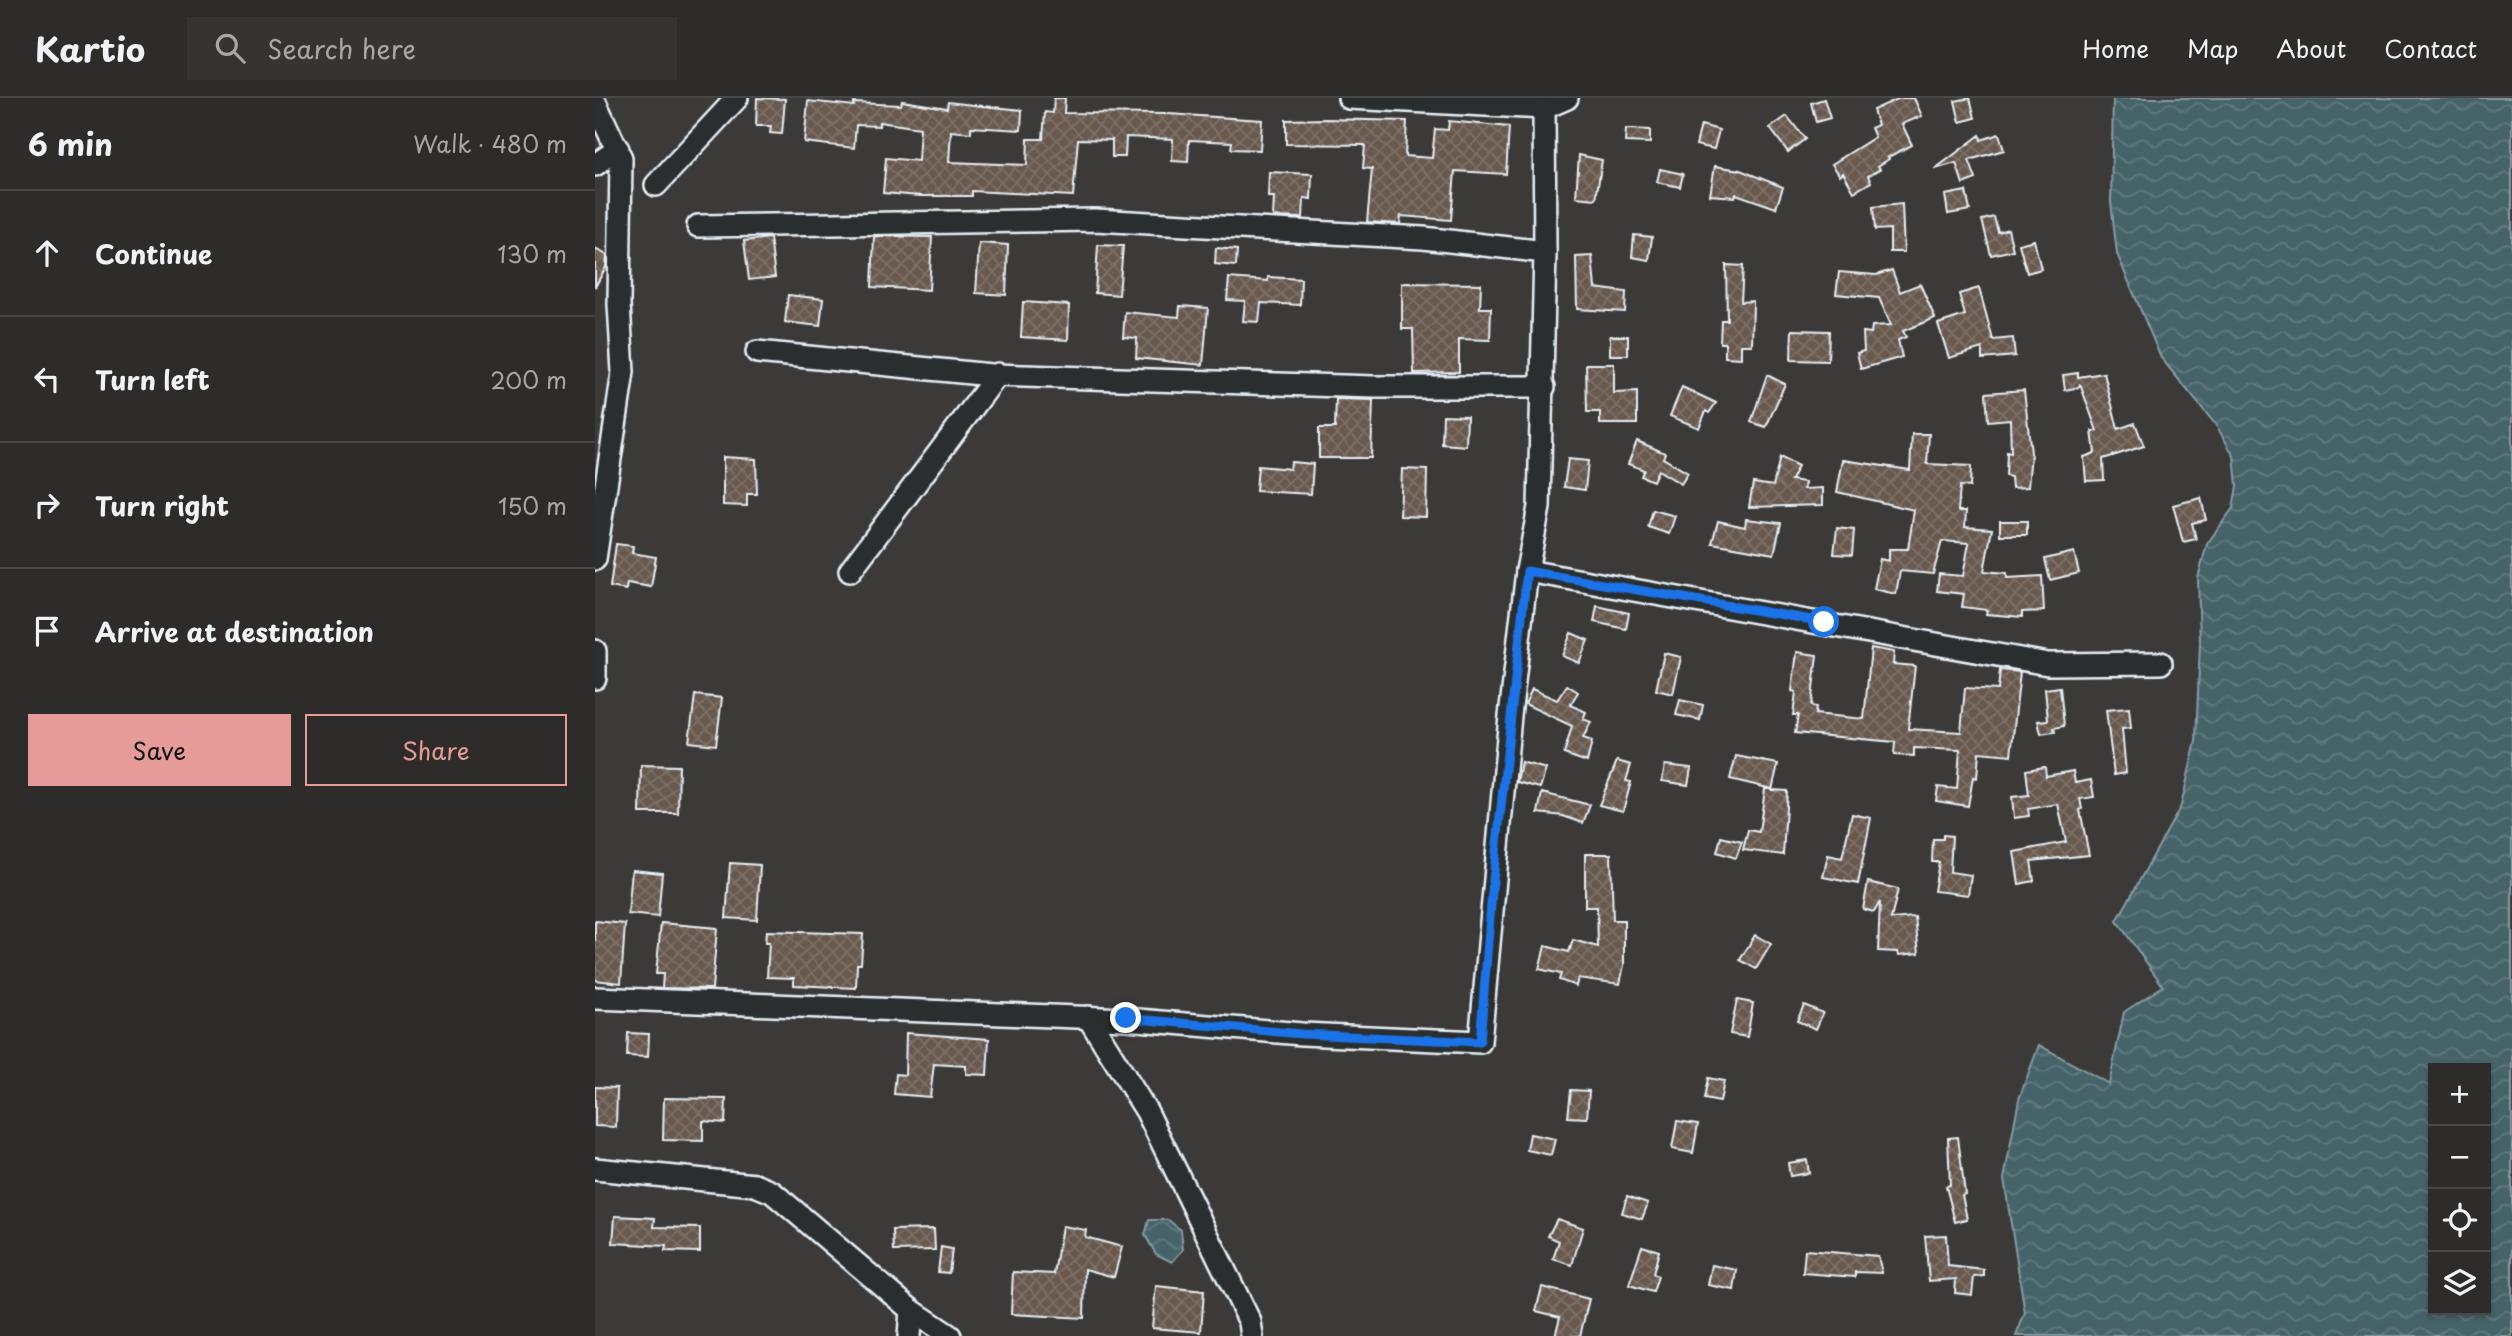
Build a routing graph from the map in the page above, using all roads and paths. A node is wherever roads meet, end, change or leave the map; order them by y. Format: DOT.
graph roads {
  1 [pos="737,98"];
  2 [pos="1349,98"];
  3 [pos="1567,98"];
  4 [pos="595,102"];
  5 [pos="1544,108"];
  6 [pos="618,149"];
  7 [pos="595,165"];
  8 [pos="656,185"];
  9 [pos="698,226"];
  10 [pos="1545,252"];
  11 [pos="757,352"];
  12 [pos="998,374"];
  13 [pos="1544,387"];
  14 [pos="600,490"];
  15 [pos="595,559"];
  16 [pos="1527,571"];
  17 [pos="850,572"];
  18 [pos="595,651"];
  19 [pos="2161,663"];
  20 [pos="595,678"];
  21 [pos="595,998"];
  22 [pos="1088,1017"];
  23 [pos="595,1169"];
  24 [pos="911,1310"];
  25 [pos="909,1336"];
  26 [pos="950,1336"];
  27 [pos="1252,1336"];
  1 -- 8 [label="street"];
  2 -- 5 [label="street"];
  3 -- 5 [label="street"];
  4 -- 6 [label="street"];
  5 -- 10 [label="street"];
  6 -- 7 [label="street"];
  6 -- 14 [label="street"];
  9 -- 10 [label="street"];
  10 -- 13 [label="street"];
  11 -- 12 [label="street"];
  12 -- 13 [label="street"];
  12 -- 17 [label="street"];
  13 -- 16 [label="street"];
  14 -- 15 [label="street"];
  16 -- 19 [label="street"];
  16 -- 22 [label="street"];
  18 -- 20 [label="street"];
  21 -- 22 [label="street"];
  22 -- 27 [label="street"];
  23 -- 24 [label="street"];
  24 -- 25 [label="street"];
  24 -- 26 [label="street"];
}
